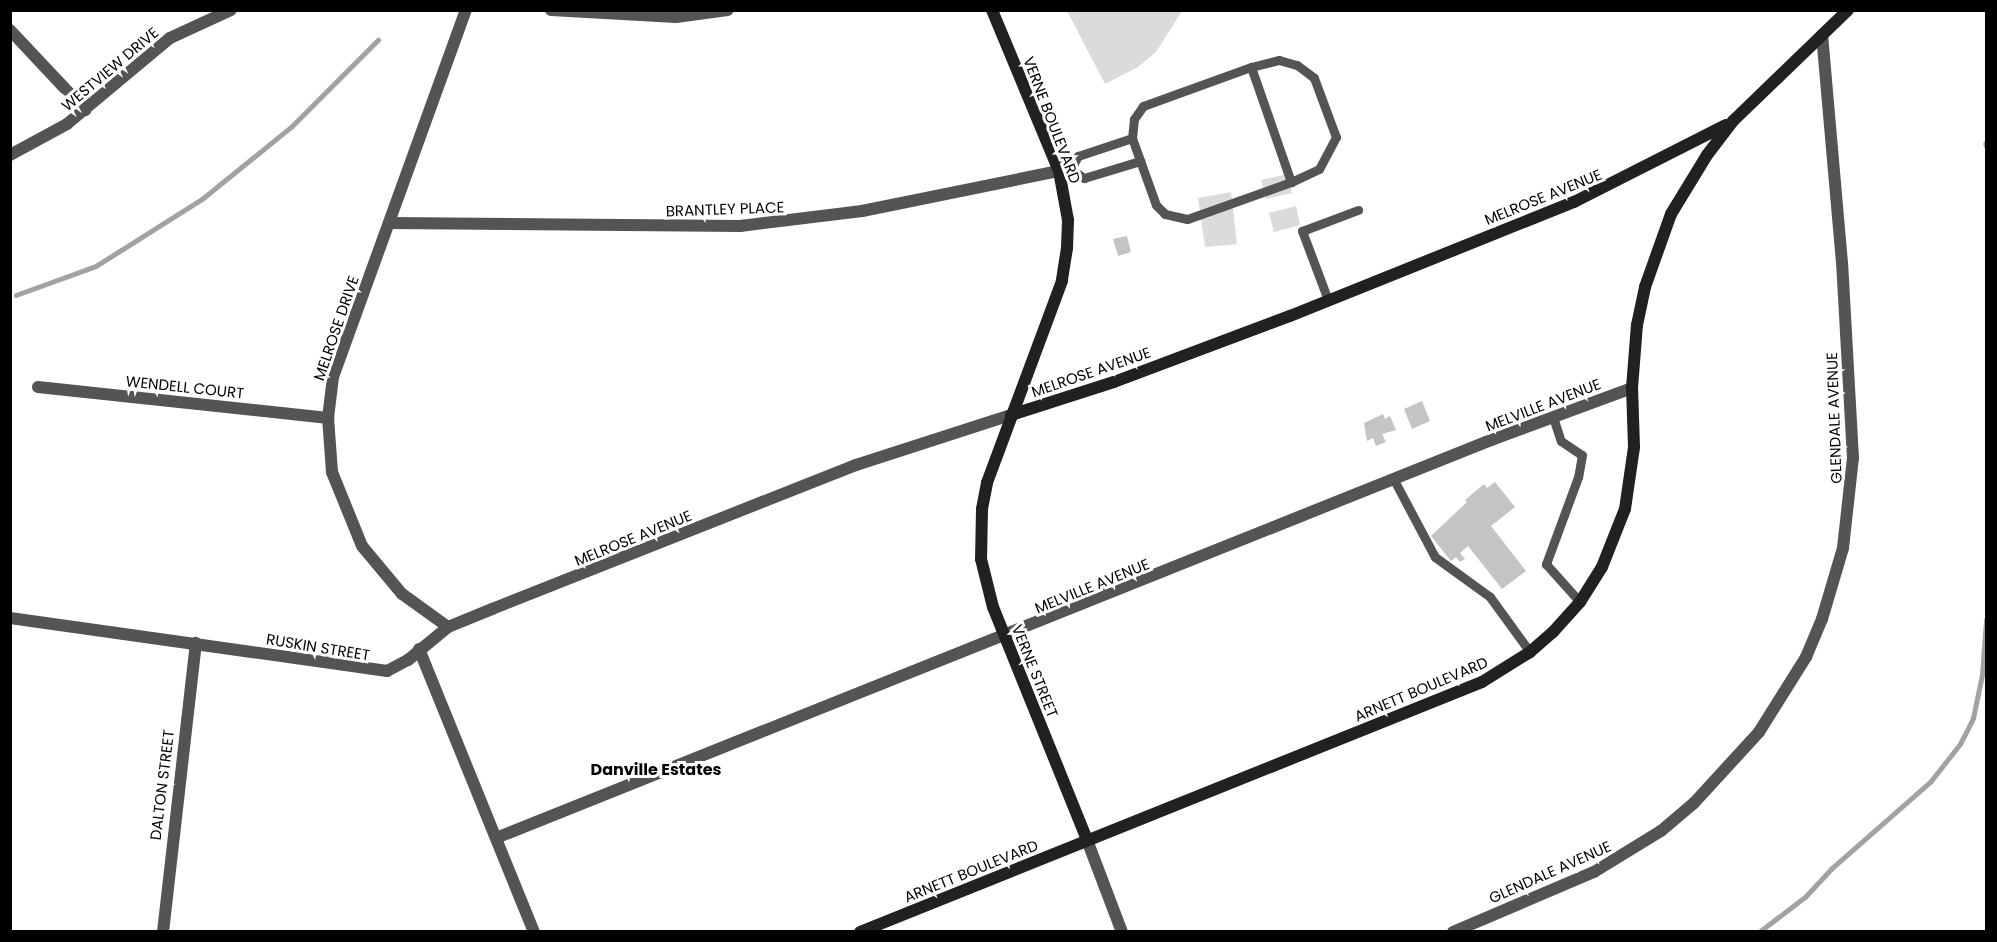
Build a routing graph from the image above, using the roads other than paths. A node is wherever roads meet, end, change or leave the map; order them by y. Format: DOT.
graph roads {
  1 [pos="231,10"];
  2 [pos="466,10"];
  3 [pos="551,10"];
  4 [pos="728,10"];
  5 [pos="992,10"];
  6 [pos="1848,10"];
  7 [pos="10,30"];
  8 [pos="1822,35"];
  9 [pos="1251,67"];
  10 [pos="85,110"];
  11 [pos="1733,121"];
  12 [pos="1132,138"];
  13 [pos="10,155"];
  14 [pos="1140,161"];
  15 [pos="1065,170"];
  16 [pos="1291,182"];
  17 [pos="1358,210"];
  18 [pos="388,223"];
  19 [pos="1328,300"];
  20 [pos="38,387"];
  21 [pos="1632,388"];
  22 [pos="1011,415"];
  23 [pos="1553,417"];
  24 [pos="328,418"];
  25 [pos="1395,480"];
  26 [pos="1580,602"];
  27 [pos="10,618"];
  28 [pos="448,627"];
  29 [pos="1005,636"];
  30 [pos="196,643"];
  31 [pos="419,649"];
  32 [pos="1530,652"];
  33 [pos="496,838"];
  34 [pos="1087,840"];
  35 [pos="163,932"];
  36 [pos="534,932"];
  37 [pos="860,932"];
  38 [pos="1122,932"];
  39 [pos="1453,932"];
  1 -- 10 [label="street, WESTVIEW DRIVE"];
  2 -- 18 [label="street, MELROSE DRIVE"];
  3 -- 4 [label="street"];
  5 -- 15 [label="street, VERNE BOULEVARD"];
  6 -- 8 [label="street, ARNETT BOULEVARD"];
  7 -- 10 [label="street"];
  8 -- 11 [label="street, ARNETT BOULEVARD"];
  8 -- 39 [label="street, GLENDALE AVENUE"];
  9 -- 12 [label="lane"];
  9 -- 16 [label="lane"];
  9 -- 16 [label="lane"];
  10 -- 13 [label="street, WESTVIEW DRIVE"];
  11 -- 19 [label="street, MELROSE AVENUE"];
  11 -- 21 [label="street, ARNETT BOULEVARD"];
  12 -- 14 [label="lane"];
  12 -- 15 [label="lane"];
  14 -- 15 [label="lane"];
  14 -- 16 [label="lane"];
  15 -- 18 [label="street, BRANTLEY PLACE"];
  15 -- 22 [label="street, VERNE BOULEVARD"];
  17 -- 19 [label="lane"];
  18 -- 24 [label="street, MELROSE DRIVE"];
  19 -- 22 [label="street, MELROSE AVENUE"];
  20 -- 24 [label="street, WENDELL COURT"];
  21 -- 23 [label="street, MELVILLE AVENUE"];
  21 -- 26 [label="street, ARNETT BOULEVARD"];
  22 -- 28 [label="street, MELROSE AVENUE"];
  22 -- 29 [label="street, VERNE STREET"];
  23 -- 25 [label="street, MELVILLE AVENUE"];
  23 -- 26 [label="lane"];
  24 -- 28 [label="street, MELROSE DRIVE"];
  25 -- 29 [label="street, MELVILLE AVENUE"];
  25 -- 32 [label="lane"];
  26 -- 32 [label="street, ARNETT BOULEVARD"];
  27 -- 30 [label="street, RUSKIN STREET"];
  28 -- 31 [label="street"];
  29 -- 33 [label="street, MELVILLE AVENUE"];
  29 -- 34 [label="street, VERNE STREET"];
  30 -- 31 [label="street, RUSKIN STREET"];
  30 -- 35 [label="street, DALTON STREET"];
  31 -- 33 [label="street"];
  32 -- 34 [label="street, ARNETT BOULEVARD"];
  33 -- 36 [label="street"];
  34 -- 37 [label="street, ARNETT BOULEVARD"];
  34 -- 38 [label="street, VERNE STREET"];
}
